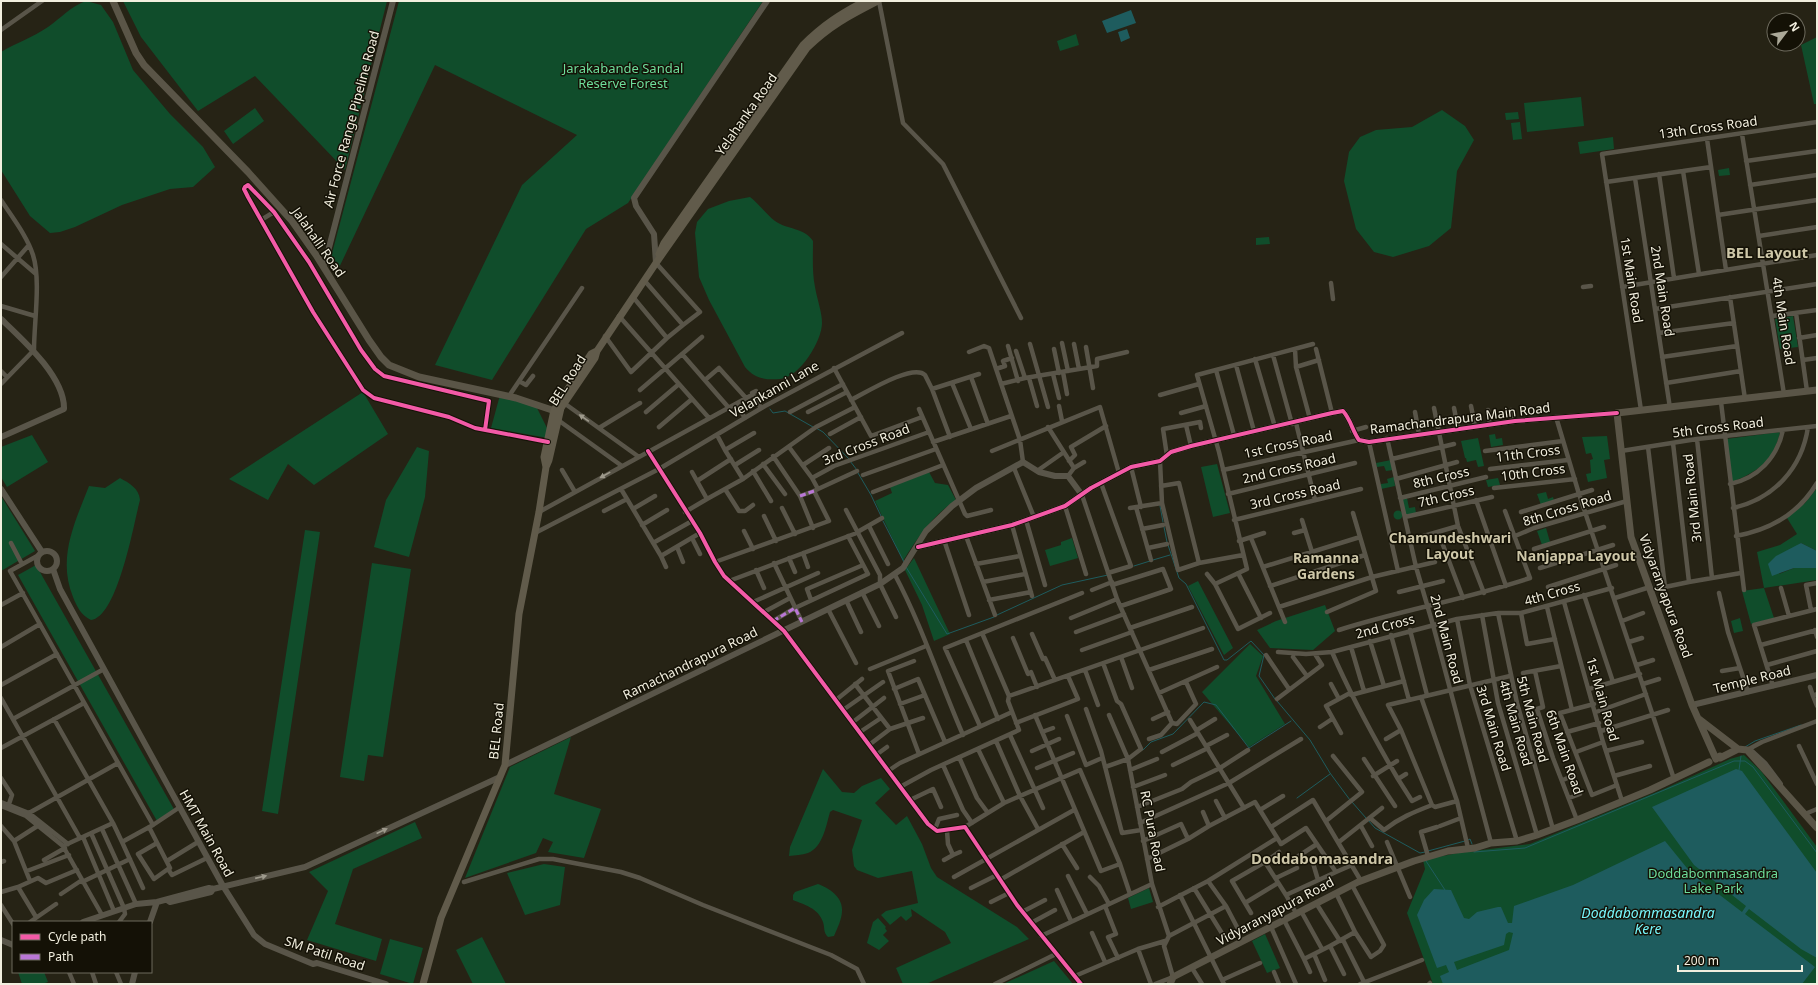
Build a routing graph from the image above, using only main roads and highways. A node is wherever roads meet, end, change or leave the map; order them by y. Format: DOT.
graph roads {
  1 [pos="113,1"];
  2 [pos="118,1"];
  3 [pos="865,1"];
  4 [pos="878,1"];
  5 [pos="166,84"];
  6 [pos="722,164"];
  7 [pos="324,264"];
  8 [pos="597,351"];
  9 [pos="1817,390"];
  10 [pos="559,410"];
  11 [pos="546,467"];
  12 [pos="1697,717"];
  13 [pos="1736,750"];
  14 [pos="1715,759"];
  15 [pos="1648,790"];
  16 [pos="1817,828"];
  17 [pos="1173,977"];
  18 [pos="423,984"];
  19 [pos="1170,984"];
  20 [pos="1176,984"];
  1 -- 5 [label="main road, Jalahalli Road"];
  2 -- 5 [label="main road"];
  3 -- 6 [label="main road, Yelahanka Road"];
  4 -- 6 [label="main road, Yelahanka Road"];
  5 -- 7 [label="main road, Jalahalli Road"];
  6 -- 8 [label="main road, Yelahanka Road"];
  7 -- 10 [label="main road, Jalahalli Road"];
  7 -- 10 [label="main road, Jalahalli Road"];
  8 -- 10 [label="main road, BEL Road"];
  9 -- 12 [label="main road, Vidyaranyapura Road"];
  10 -- 11 [label="main road, BEL Road"];
  10 -- 11 [label="main road, BEL Road"];
  11 -- 18 [label="main road, BEL Road"];
  12 -- 13 [label="main road"];
  12 -- 14 [label="main road, Vidyaranyapura Road"];
  13 -- 14 [label="main road"];
  13 -- 16 [label="main road"];
  14 -- 15 [label="main road, Vidyaranyapura Road"];
  14 -- 15 [label="main road, Vidyaranyapura Road"];
  15 -- 17 [label="main road, Vidyaranyapura Road"];
  17 -- 19 [label="main road"];
  17 -- 20 [label="main road"];
}
